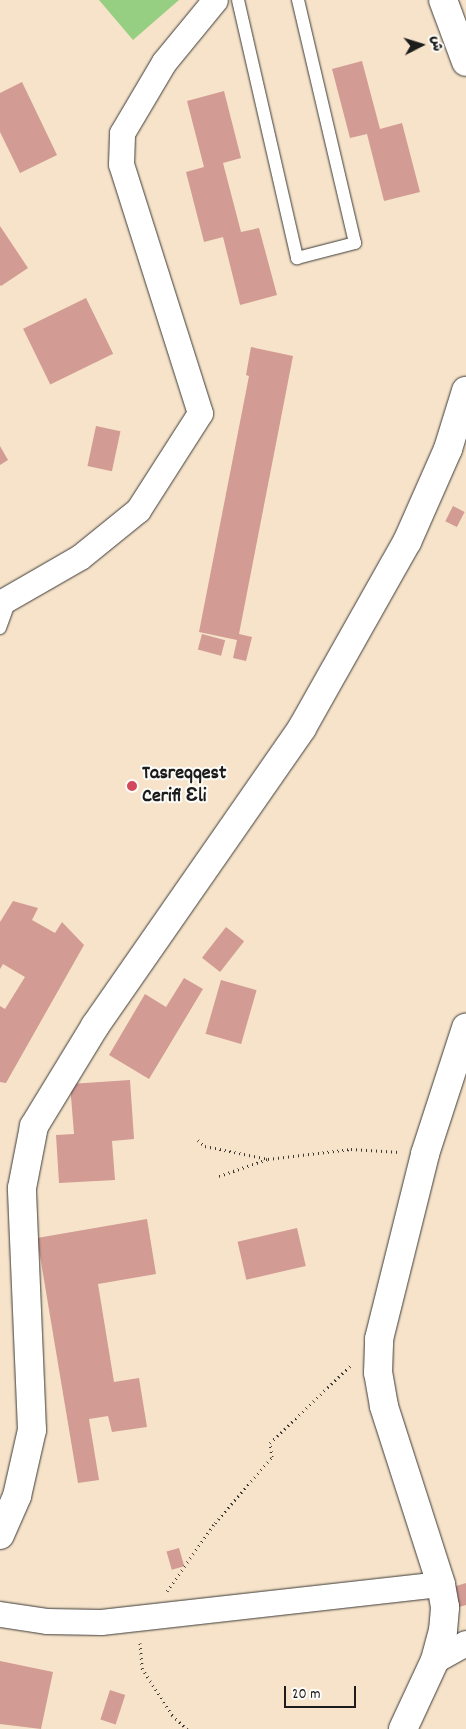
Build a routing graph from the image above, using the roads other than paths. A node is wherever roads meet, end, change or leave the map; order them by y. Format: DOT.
graph roads {
  1 [pos="215,0"];
  2 [pos="238,0"];
  3 [pos="298,0"];
  4 [pos="443,0"];
  5 [pos="466,62"];
  6 [pos="466,391"];
  7 [pos="6,600"];
  8 [pos="0,628"];
  9 [pos="466,1028"];
  10 [pos="0,1535"];
  11 [pos="442,1584"];
  12 [pos="0,1614"];
  13 [pos="466,1643"];
  14 [pos="435,1660"];
  15 [pos="403,1729"];
  1 -- 7 [label="street"];
  2 -- 3 [label="lane"];
  4 -- 5 [label="main road"];
  6 -- 10 [label="main road"];
  7 -- 8 [label="lane"];
  9 -- 11 [label="main road"];
  11 -- 12 [label="street"];
  11 -- 14 [label="main road"];
  13 -- 14 [label="street"];
  14 -- 15 [label="main road"];
}
